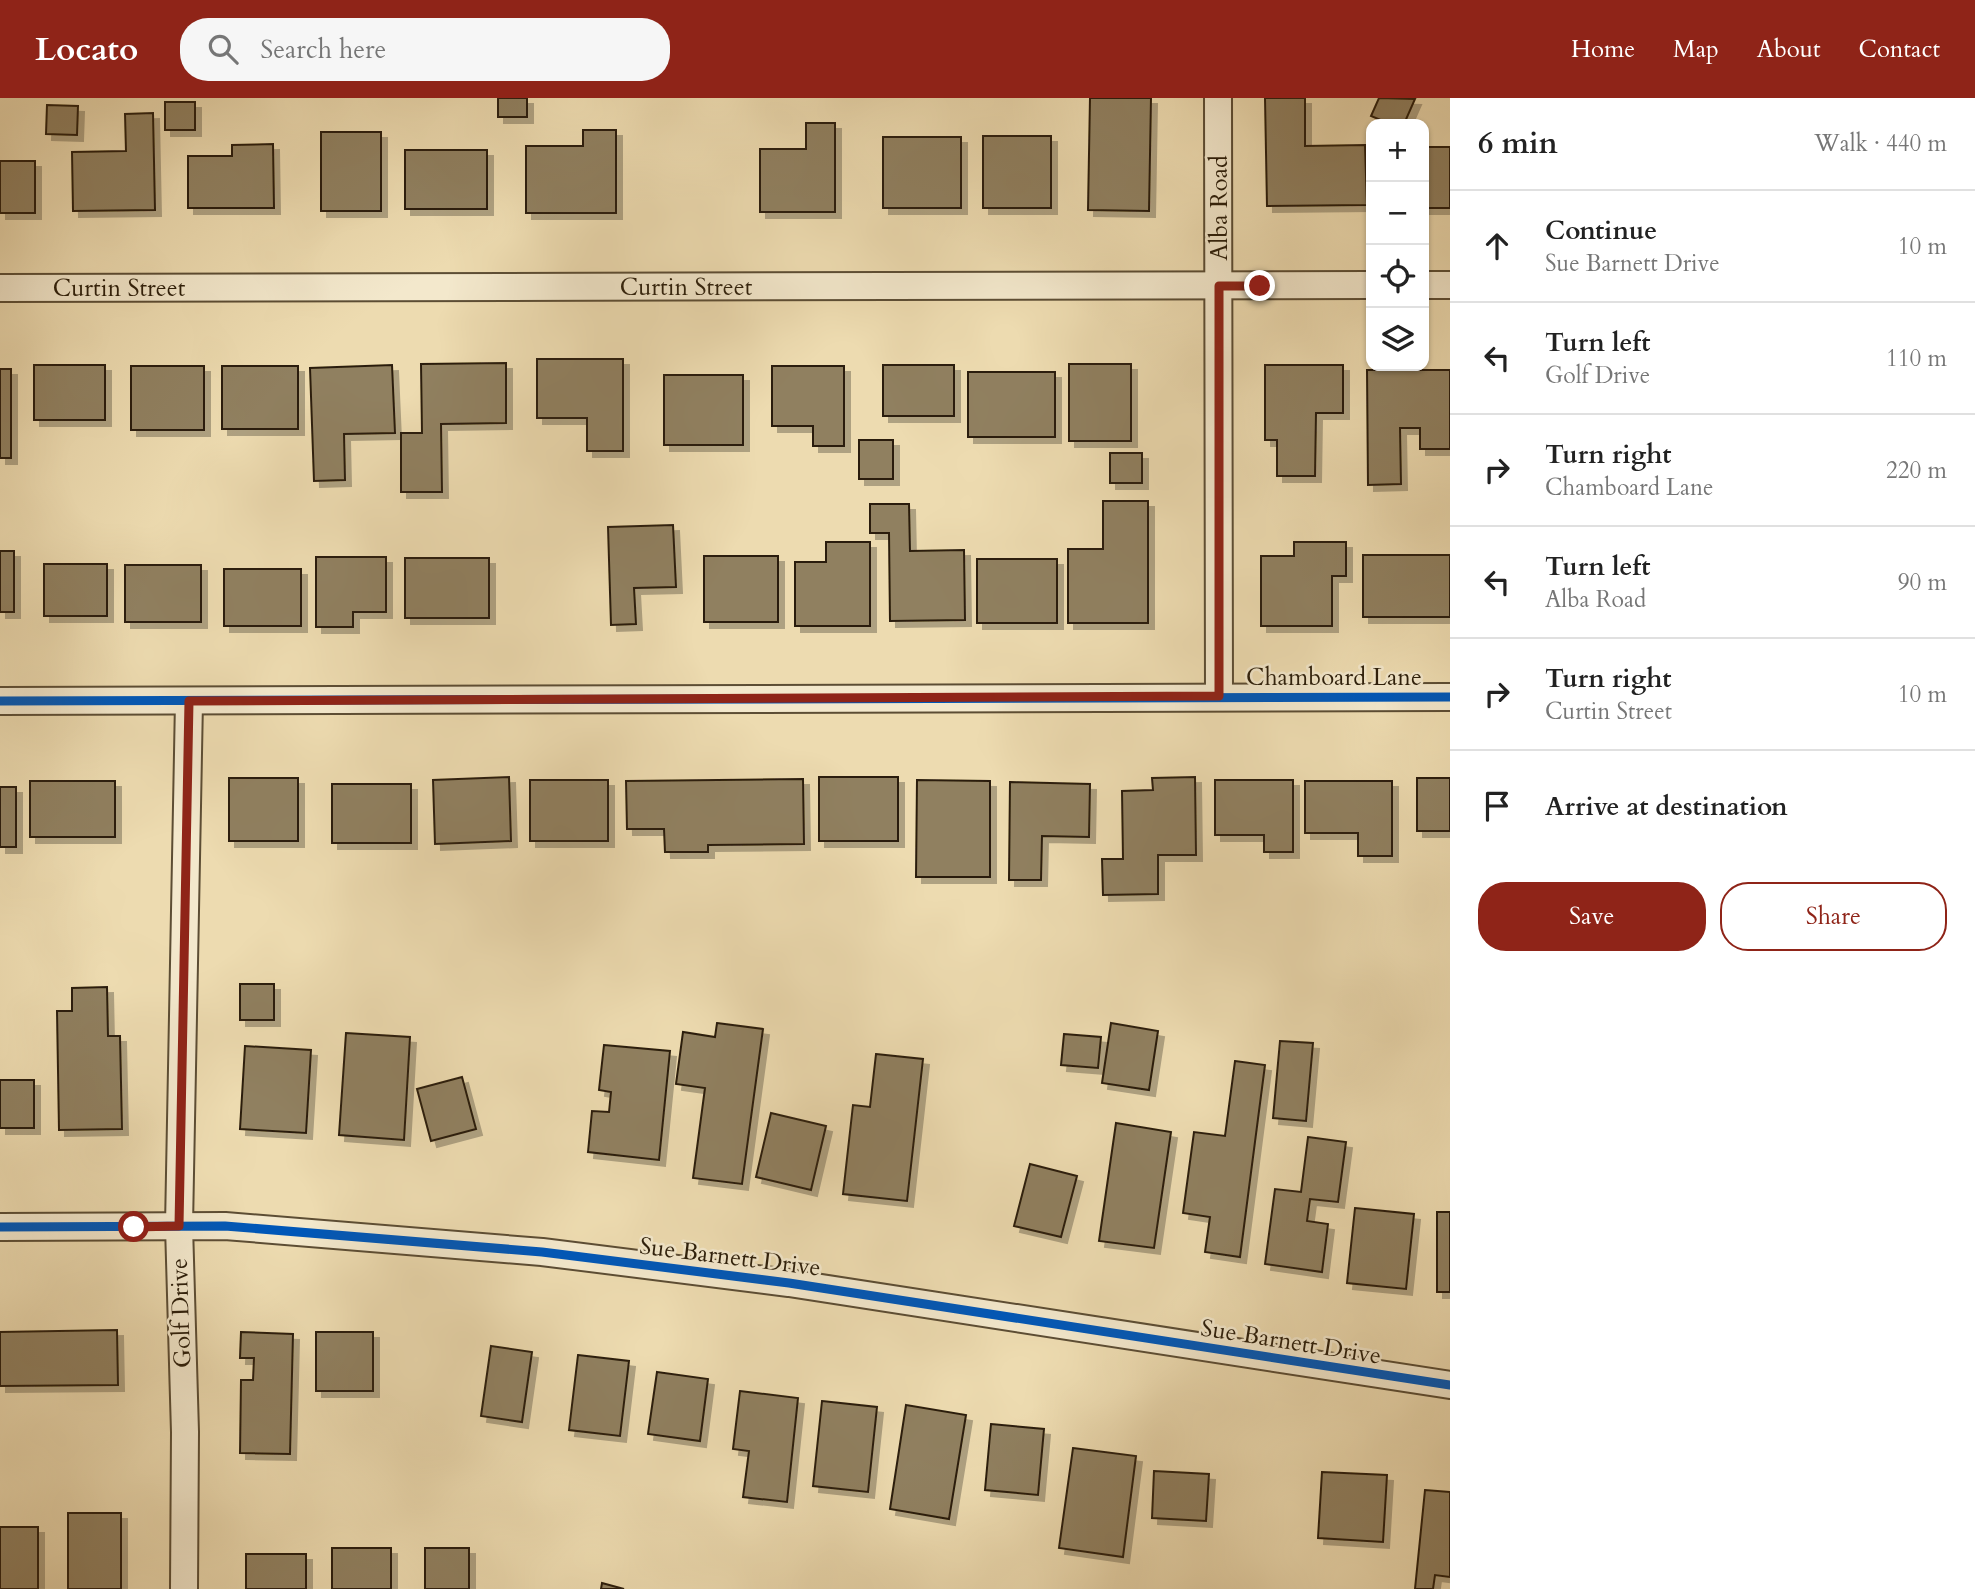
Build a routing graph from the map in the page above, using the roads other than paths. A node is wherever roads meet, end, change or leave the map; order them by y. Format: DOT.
graph roads {
  1 [pos="1218,98"];
  2 [pos="1366,285"];
  3 [pos="1429,285"];
  4 [pos="1450,285"];
  5 [pos="1219,286"];
  6 [pos="0,288"];
  7 [pos="1219,696"];
  8 [pos="1450,697"];
  9 [pos="0,701"];
  10 [pos="189,701"];
  11 [pos="179,1226"];
  12 [pos="0,1227"];
  13 [pos="1450,1385"];
  14 [pos="184,1589"];
  1 -- 5 [label="street, Alba Road"];
  2 -- 5 [label="street, Curtin Street"];
  3 -- 4 [label="street"];
  5 -- 6 [label="street, Curtin Street"];
  5 -- 7 [label="street, Alba Road"];
  7 -- 8 [label="street, Chamboard Lane"];
  7 -- 10 [label="street, Chamboard Lane"];
  9 -- 10 [label="street, Chamboard Lane"];
  10 -- 11 [label="street, Golf Drive"];
  11 -- 12 [label="street, Sue Barnett Drive"];
  11 -- 13 [label="street, Sue Barnett Drive"];
  11 -- 14 [label="street, Golf Drive"];
}
